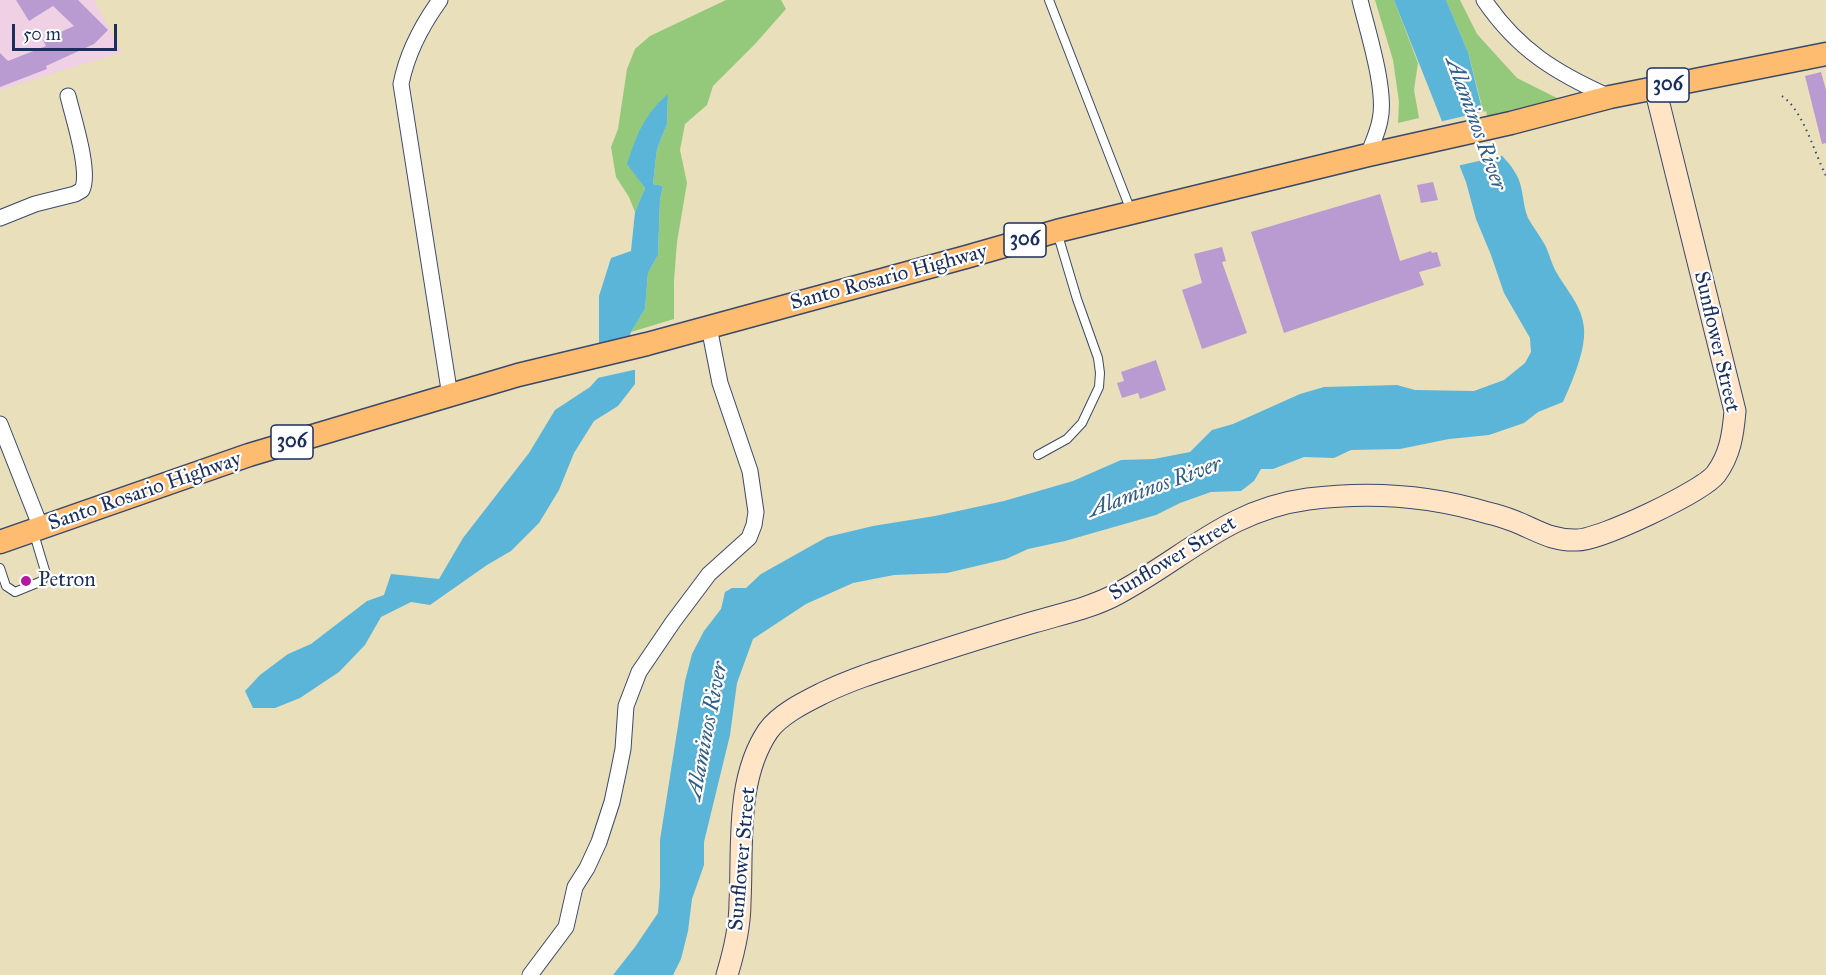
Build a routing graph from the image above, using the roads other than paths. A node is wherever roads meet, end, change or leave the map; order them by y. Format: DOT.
graph roads {
  1 [pos="440,0"];
  2 [pos="1049,0"];
  3 [pos="1360,0"];
  4 [pos="1484,0"];
  5 [pos="1826,54"];
  6 [pos="1655,88"];
  7 [pos="68,96"];
  8 [pos="1610,97"];
  9 [pos="1368,155"];
  10 [pos="1132,213"];
  11 [pos="0,218"];
  12 [pos="1057,231"];
  13 [pos="709,327"];
  14 [pos="450,396"];
  15 [pos="0,424"];
  16 [pos="1038,455"];
  17 [pos="37,529"];
  18 [pos="0,542"];
  19 [pos="0,568"];
  20 [pos="530,975"];
  21 [pos="727,975"];
  1 -- 14 [label="street"];
  2 -- 10 [label="lane"];
  3 -- 9 [label="street"];
  4 -- 8 [label="street"];
  5 -- 6 [label="main road, Santo Rosario Highway / 306"];
  6 -- 8 [label="main road, Santo Rosario Highway / 306"];
  6 -- 21 [label="street, Sunflower Street"];
  7 -- 11 [label="street"];
  8 -- 9 [label="main road, Santo Rosario Highway / 306"];
  9 -- 10 [label="main road, Santo Rosario Highway / 306"];
  10 -- 12 [label="main road, Santo Rosario Highway / 306"];
  12 -- 13 [label="main road, Santo Rosario Highway / 306"];
  12 -- 16 [label="lane"];
  13 -- 14 [label="main road, Santo Rosario Highway / 306"];
  13 -- 20 [label="street"];
  14 -- 17 [label="main road, Santo Rosario Highway / 306"];
  15 -- 17 [label="street"];
  17 -- 18 [label="main road, Santo Rosario Highway / 306"];
  17 -- 19 [label="lane"];
}
